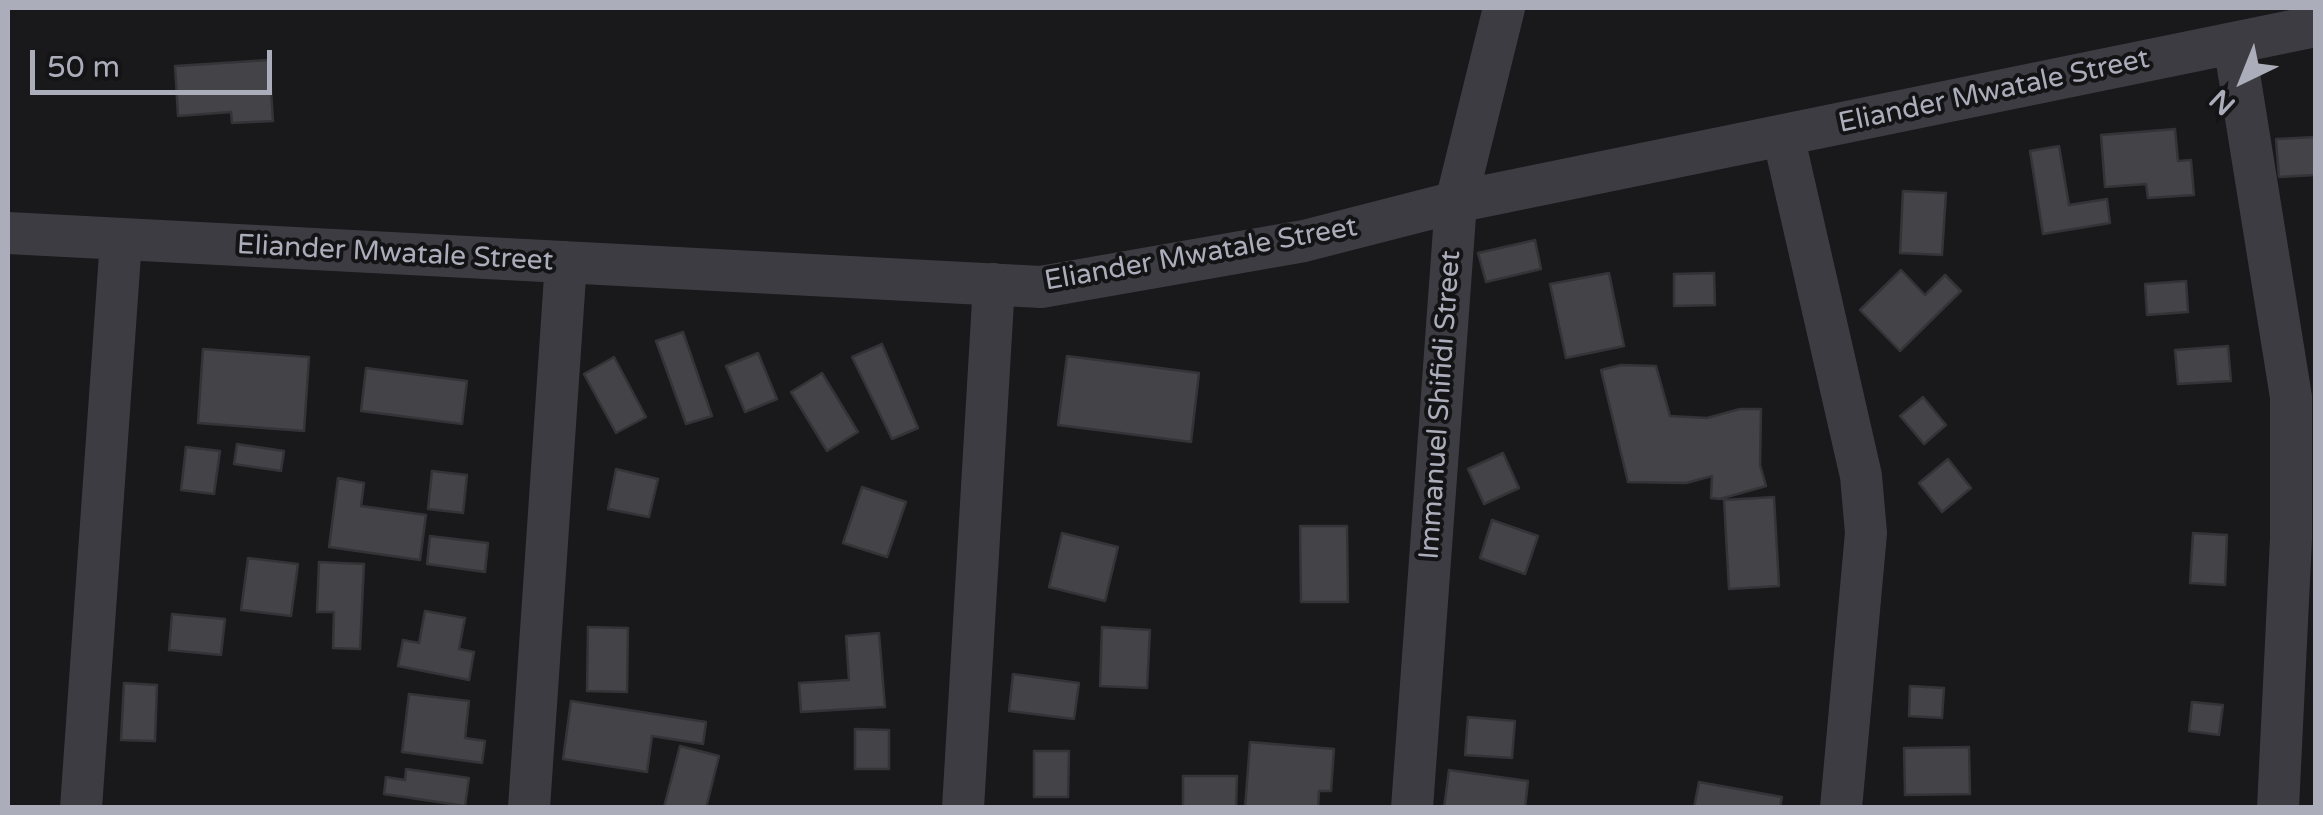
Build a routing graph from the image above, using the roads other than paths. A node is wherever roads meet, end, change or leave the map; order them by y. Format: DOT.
graph roads {
  1 [pos="1504,8"];
  2 [pos="2316,26"];
  3 [pos="2234,43"];
  4 [pos="1782,135"];
  5 [pos="1456,202"];
  6 [pos="8,233"];
  7 [pos="121,240"];
  8 [pos="566,262"];
  9 [pos="994,284"];
  10 [pos="81,808"];
  11 [pos="529,808"];
  12 [pos="963,808"];
  13 [pos="1412,808"];
  14 [pos="1841,808"];
  15 [pos="2278,808"];
  1 -- 5 [label="street, Immanuel Shifidi Street"];
  2 -- 3 [label="street, Eliander Mwatale Street"];
  3 -- 4 [label="street, Eliander Mwatale Street"];
  3 -- 15 [label="street"];
  4 -- 5 [label="street, Eliander Mwatale Street"];
  4 -- 14 [label="street"];
  5 -- 9 [label="street, Eliander Mwatale Street"];
  5 -- 13 [label="street, Immanuel Shifidi Street"];
  6 -- 7 [label="street, Eliander Mwatale Street"];
  7 -- 8 [label="street, Eliander Mwatale Street"];
  7 -- 10 [label="street"];
  8 -- 9 [label="street, Eliander Mwatale Street"];
  8 -- 11 [label="street"];
  9 -- 12 [label="street"];
}
